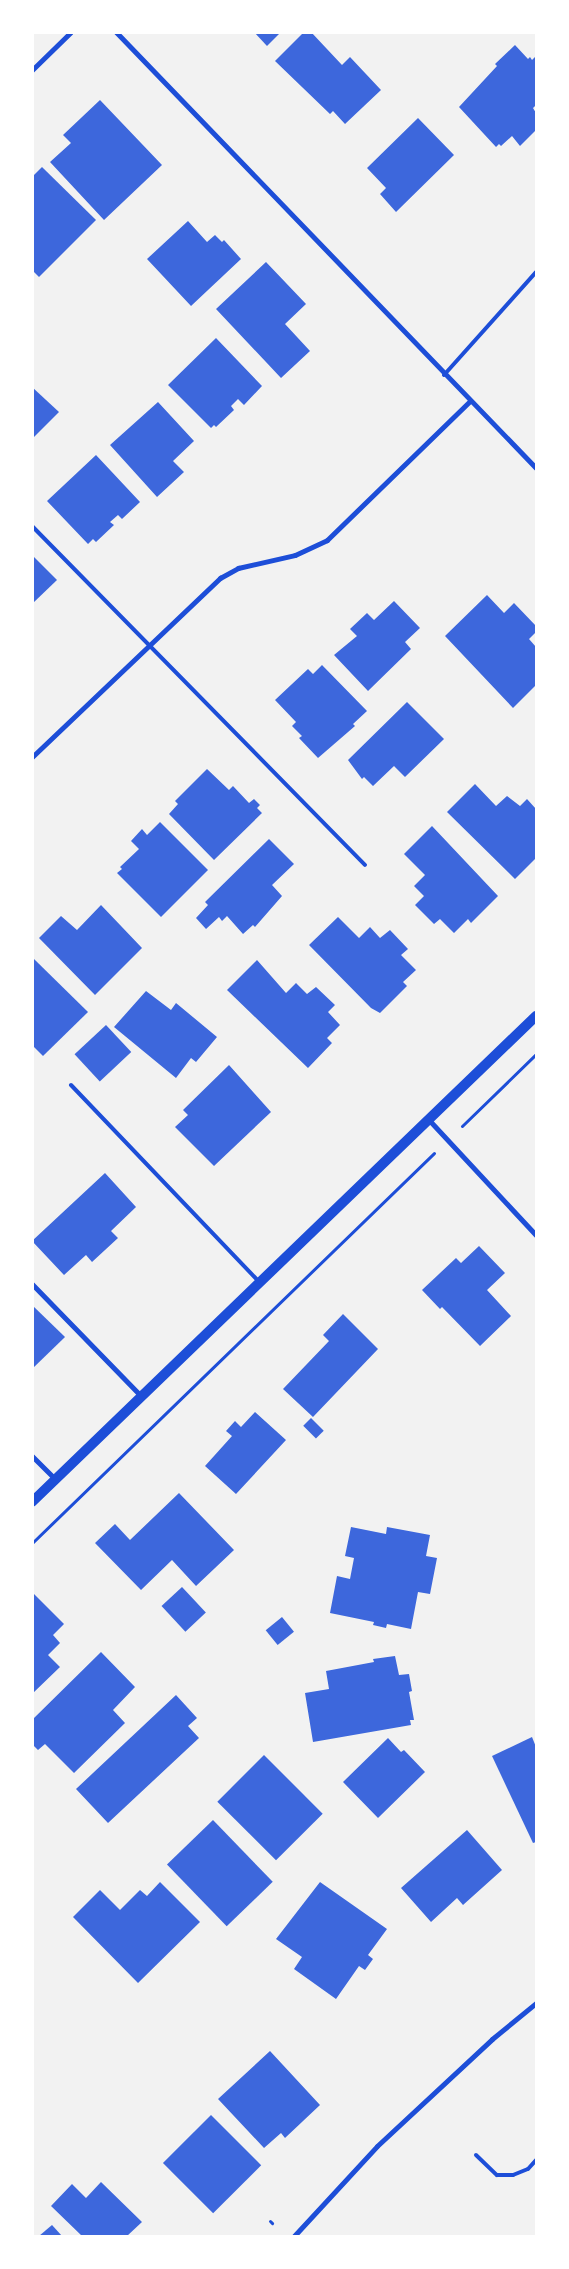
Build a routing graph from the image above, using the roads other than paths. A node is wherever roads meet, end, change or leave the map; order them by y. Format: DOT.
graph roads {
  1 [pos="72,32"];
  2 [pos="116,32"];
  3 [pos="32,70"];
  4 [pos="536,272"];
  5 [pos="444,375"];
  6 [pos="470,401"];
  7 [pos="536,468"];
  8 [pos="32,526"];
  9 [pos="149,646"];
  10 [pos="32,757"];
  11 [pos="364,865"];
  12 [pos="536,1016"];
  13 [pos="71,1085"];
  14 [pos="429,1120"];
  15 [pos="536,1236"];
  16 [pos="259,1282"];
  17 [pos="32,1284"];
  18 [pos="142,1396"];
  19 [pos="32,1456"];
  20 [pos="56,1480"];
  21 [pos="32,1502"];
  22 [pos="536,2003"];
  23 [pos="476,2155"];
  24 [pos="536,2160"];
  25 [pos="294,2236"];
  1 -- 3 [label="street"];
  2 -- 5 [label="street"];
  4 -- 5 [label="lane"];
  5 -- 6 [label="street"];
  6 -- 7 [label="street"];
  6 -- 9 [label="street"];
  8 -- 9 [label="lane"];
  9 -- 10 [label="street"];
  9 -- 11 [label="lane"];
  12 -- 14 [label="main road"];
  13 -- 16 [label="lane"];
  14 -- 15 [label="street"];
  14 -- 16 [label="main road"];
  16 -- 18 [label="main road"];
  17 -- 18 [label="street"];
  18 -- 20 [label="main road"];
  19 -- 20 [label="street"];
  20 -- 21 [label="main road"];
  22 -- 25 [label="street"];
  23 -- 24 [label="lane"];
}
